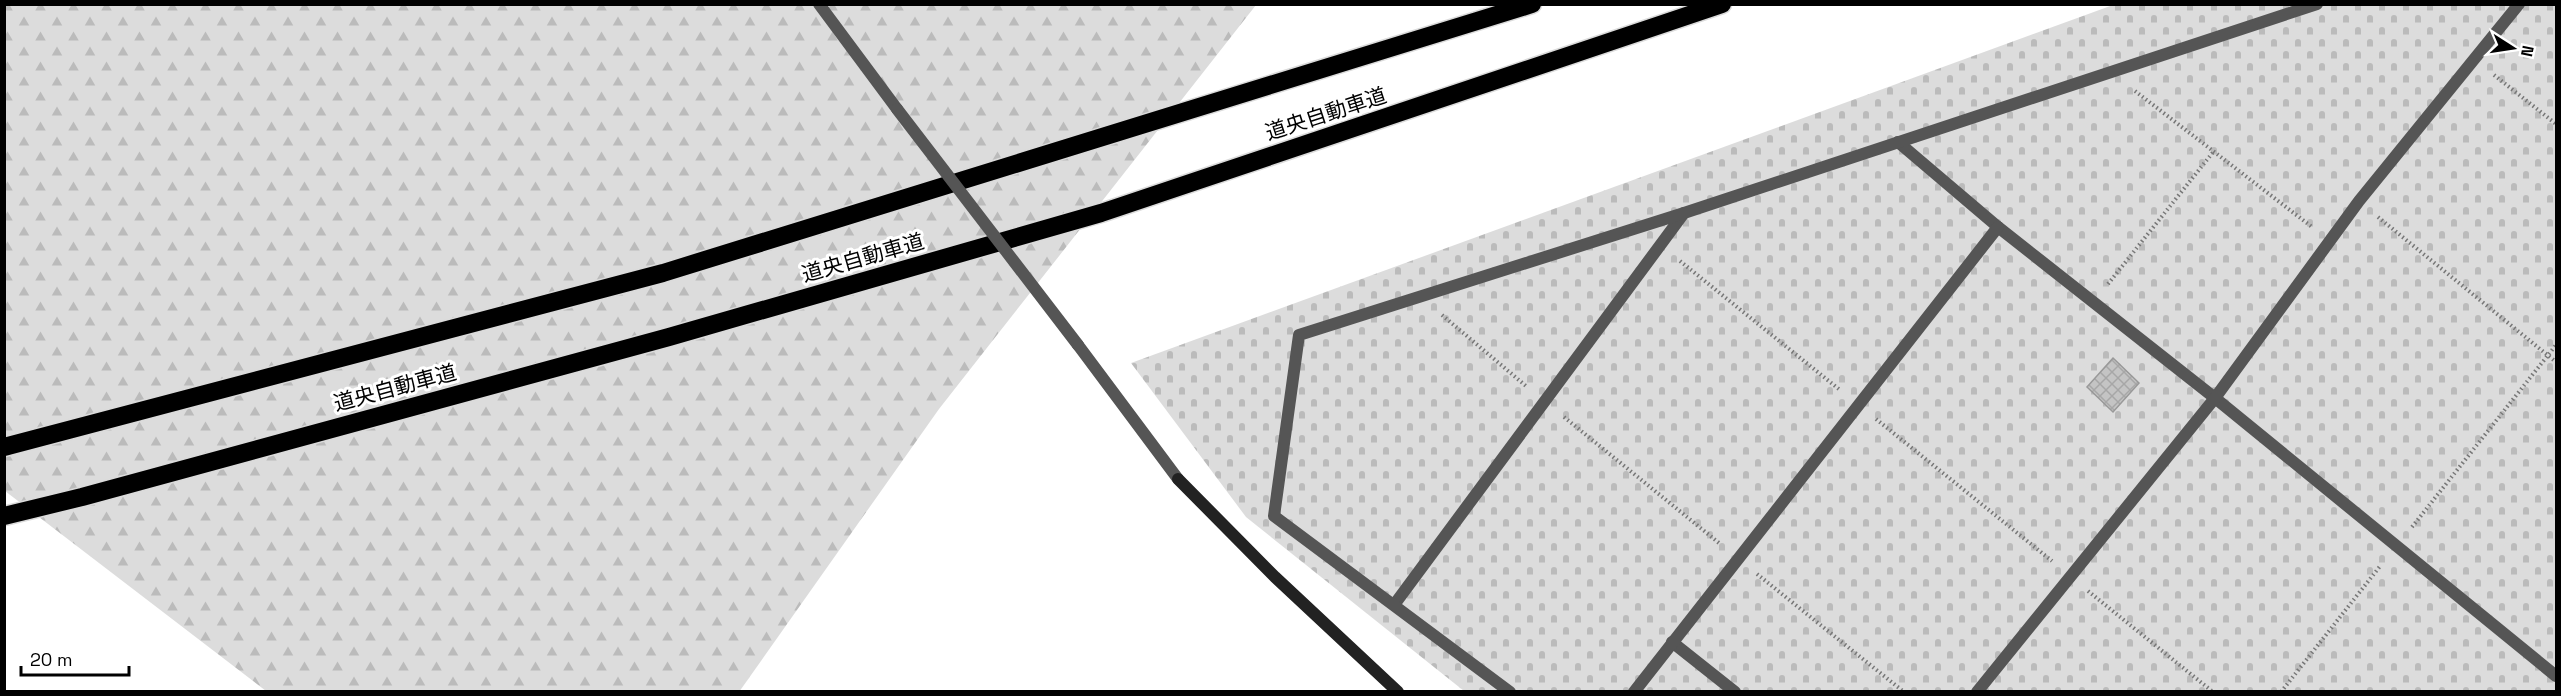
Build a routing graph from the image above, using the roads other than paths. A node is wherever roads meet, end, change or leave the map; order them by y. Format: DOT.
graph roads {
  1 [pos="819,4"];
  2 [pos="1532,4"];
  3 [pos="1722,4"];
  4 [pos="2317,4"];
  5 [pos="2519,4"];
  6 [pos="1898,142"];
  7 [pos="1684,213"];
  8 [pos="1998,227"];
  9 [pos="2215,398"];
  10 [pos="4,447"];
  11 [pos="4,516"];
  12 [pos="1394,605"];
  13 [pos="1672,642"];
  14 [pos="2556,676"];
  15 [pos="1392,690"];
  16 [pos="1509,692"];
  17 [pos="1634,692"];
  18 [pos="1735,692"];
  19 [pos="1977,692"];
  1 -- 15 [label="street, bridge"];
  2 -- 10 [label="highway, 道央自動車道"];
  3 -- 11 [label="highway, 道央自動車道"];
  4 -- 6 [label="street"];
  5 -- 9 [label="street"];
  6 -- 7 [label="street"];
  6 -- 8 [label="street"];
  7 -- 12 [label="street"];
  7 -- 12 [label="street"];
  8 -- 9 [label="street"];
  8 -- 13 [label="street"];
  9 -- 14 [label="street"];
  9 -- 19 [label="street"];
  12 -- 16 [label="street"];
  13 -- 17 [label="street"];
  13 -- 18 [label="street"];
}
